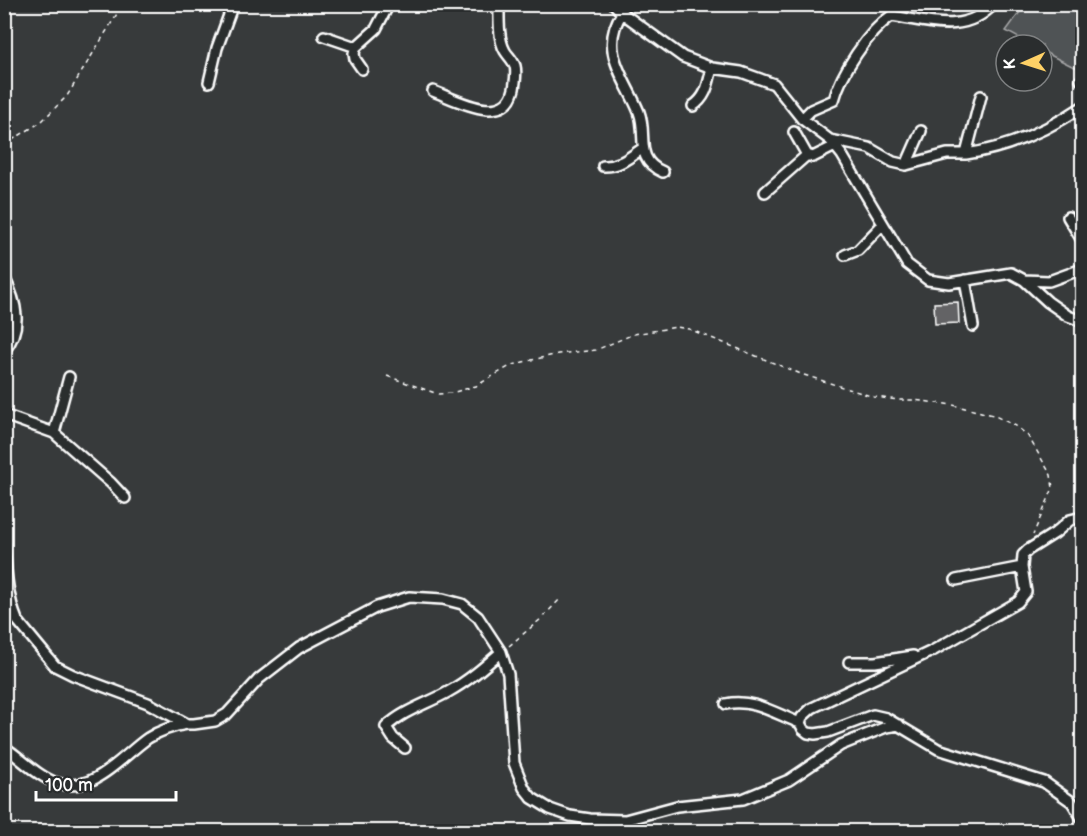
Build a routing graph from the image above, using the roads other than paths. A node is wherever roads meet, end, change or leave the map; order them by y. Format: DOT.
graph roads {
  1 [pos="233,4"];
  2 [pos="389,4"];
  3 [pos="499,4"];
  4 [pos="614,4"];
  5 [pos="994,4"];
  6 [pos="622,13"];
  7 [pos="324,36"];
  8 [pos="356,46"];
  9 [pos="712,68"];
  10 [pos="362,69"];
  11 [pos="209,82"];
  12 [pos="433,91"];
  13 [pos="981,96"];
  14 [pos="693,106"];
  15 [pos="1083,107"];
  16 [pos="802,119"];
  17 [pos="921,131"];
  18 [pos="794,132"];
  19 [pos="832,143"];
  20 [pos="643,148"];
  21 [pos="966,154"];
  22 [pos="807,155"];
  23 [pos="906,165"];
  24 [pos="603,166"];
  25 [pos="663,172"];
  26 [pos="765,192"];
  27 [pos="1068,217"];
  28 [pos="883,224"];
  29 [pos="1083,240"];
  30 [pos="845,255"];
  31 [pos="1083,269"];
  32 [pos="4,277"];
  33 [pos="965,280"];
  34 [pos="1024,280"];
  35 [pos="1083,321"];
  36 [pos="973,326"];
  37 [pos="4,351"];
  38 [pos="69,377"];
  39 [pos="4,415"];
  40 [pos="54,433"];
  41 [pos="125,498"];
  42 [pos="1083,517"];
  43 [pos="4,545"];
  44 [pos="1022,567"];
  45 [pos="956,580"];
  46 [pos="8,607"];
  47 [pos="501,652"];
  48 [pos="927,653"];
  49 [pos="849,662"];
  50 [pos="726,704"];
  51 [pos="800,723"];
  52 [pos="187,724"];
  53 [pos="899,724"];
  54 [pos="4,747"];
  55 [pos="405,748"];
  56 [pos="1083,818"];
  1 -- 11 [label="street"];
  2 -- 8 [label="street"];
  3 -- 12 [label="street"];
  4 -- 6 [label="street"];
  5 -- 16 [label="street"];
  6 -- 9 [label="street"];
  6 -- 20 [label="street"];
  7 -- 8 [label="street"];
  8 -- 10 [label="street"];
  9 -- 14 [label="street"];
  9 -- 16 [label="street"];
  13 -- 21 [label="street"];
  15 -- 21 [label="street"];
  16 -- 19 [label="street"];
  17 -- 23 [label="street"];
  18 -- 22 [label="street"];
  19 -- 22 [label="street"];
  19 -- 23 [label="street"];
  19 -- 28 [label="street"];
  20 -- 24 [label="street"];
  20 -- 25 [label="street"];
  21 -- 23 [label="street"];
  22 -- 26 [label="street"];
  27 -- 29 [label="street"];
  28 -- 30 [label="street"];
  28 -- 33 [label="street"];
  31 -- 34 [label="street"];
  32 -- 37 [label="street"];
  33 -- 34 [label="street"];
  33 -- 36 [label="street"];
  34 -- 35 [label="street"];
  38 -- 40 [label="street"];
  39 -- 40 [label="street"];
  40 -- 41 [label="street"];
  42 -- 44 [label="street"];
  43 -- 46 [label="street"];
  44 -- 45 [label="street"];
  44 -- 48 [label="street"];
  46 -- 52 [label="street"];
  47 -- 52 [label="street"];
  47 -- 53 [label="street"];
  47 -- 55 [label="street"];
  48 -- 49 [label="street"];
  48 -- 51 [label="street"];
  50 -- 51 [label="street"];
  51 -- 53 [label="street"];
  52 -- 54 [label="street"];
  53 -- 56 [label="street"];
}
